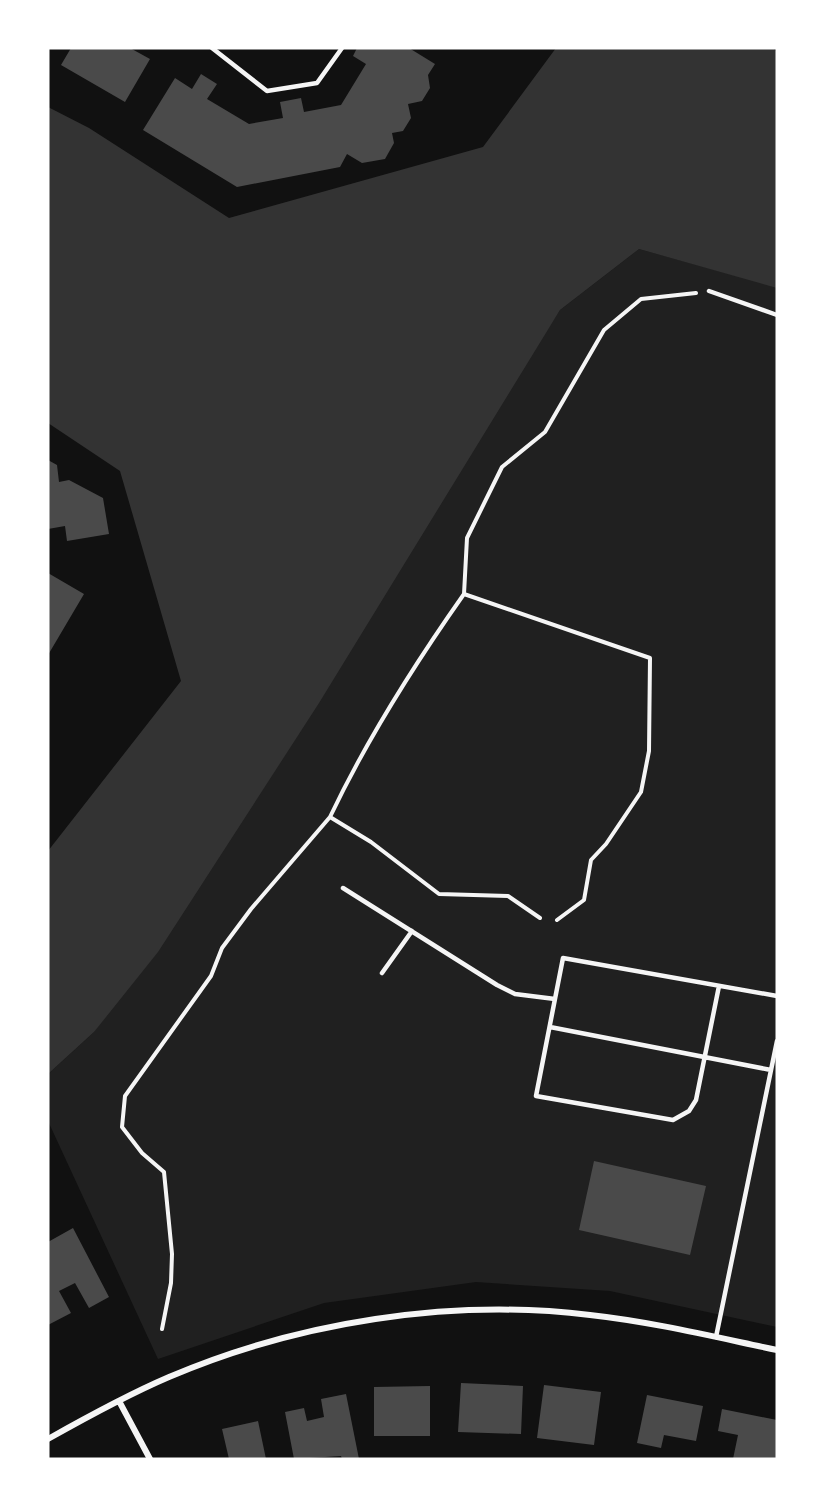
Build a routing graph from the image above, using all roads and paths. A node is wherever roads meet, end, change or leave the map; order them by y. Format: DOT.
graph roads {
  1 [pos="212,48"];
  2 [pos="342,48"];
  3 [pos="709,291"];
  4 [pos="777,315"];
  5 [pos="464,594"];
  6 [pos="330,817"];
  7 [pos="343,888"];
  8 [pos="540,918"];
  9 [pos="557,920"];
  10 [pos="412,931"];
  11 [pos="382,973"];
  12 [pos="719,986"];
  13 [pos="777,996"];
  14 [pos="555,999"];
  15 [pos="550,1028"];
  16 [pos="777,1041"];
  17 [pos="706,1057"];
  18 [pos="771,1070"];
  19 [pos="162,1329"];
  20 [pos="716,1337"];
  21 [pos="777,1350"];
  22 [pos="119,1401"];
  23 [pos="48,1439"];
  24 [pos="150,1459"];
  1 -- 2 [label="lane"];
  3 -- 4 [label="lane"];
  3 -- 5 [label="path"];
  5 -- 6 [label="path"];
  5 -- 9 [label="path"];
  6 -- 8 [label="path"];
  6 -- 19 [label="path"];
  7 -- 10 [label="lane"];
  10 -- 11 [label="lane"];
  10 -- 14 [label="lane"];
  12 -- 13 [label="lane"];
  12 -- 14 [label="lane"];
  12 -- 17 [label="lane"];
  14 -- 15 [label="lane"];
  15 -- 17 [label="lane"];
  15 -- 17 [label="lane"];
  16 -- 18 [label="lane"];
  17 -- 18 [label="lane"];
  18 -- 20 [label="lane"];
  20 -- 21 [label="street"];
  20 -- 22 [label="street"];
  22 -- 23 [label="street"];
  22 -- 24 [label="street"];
}
